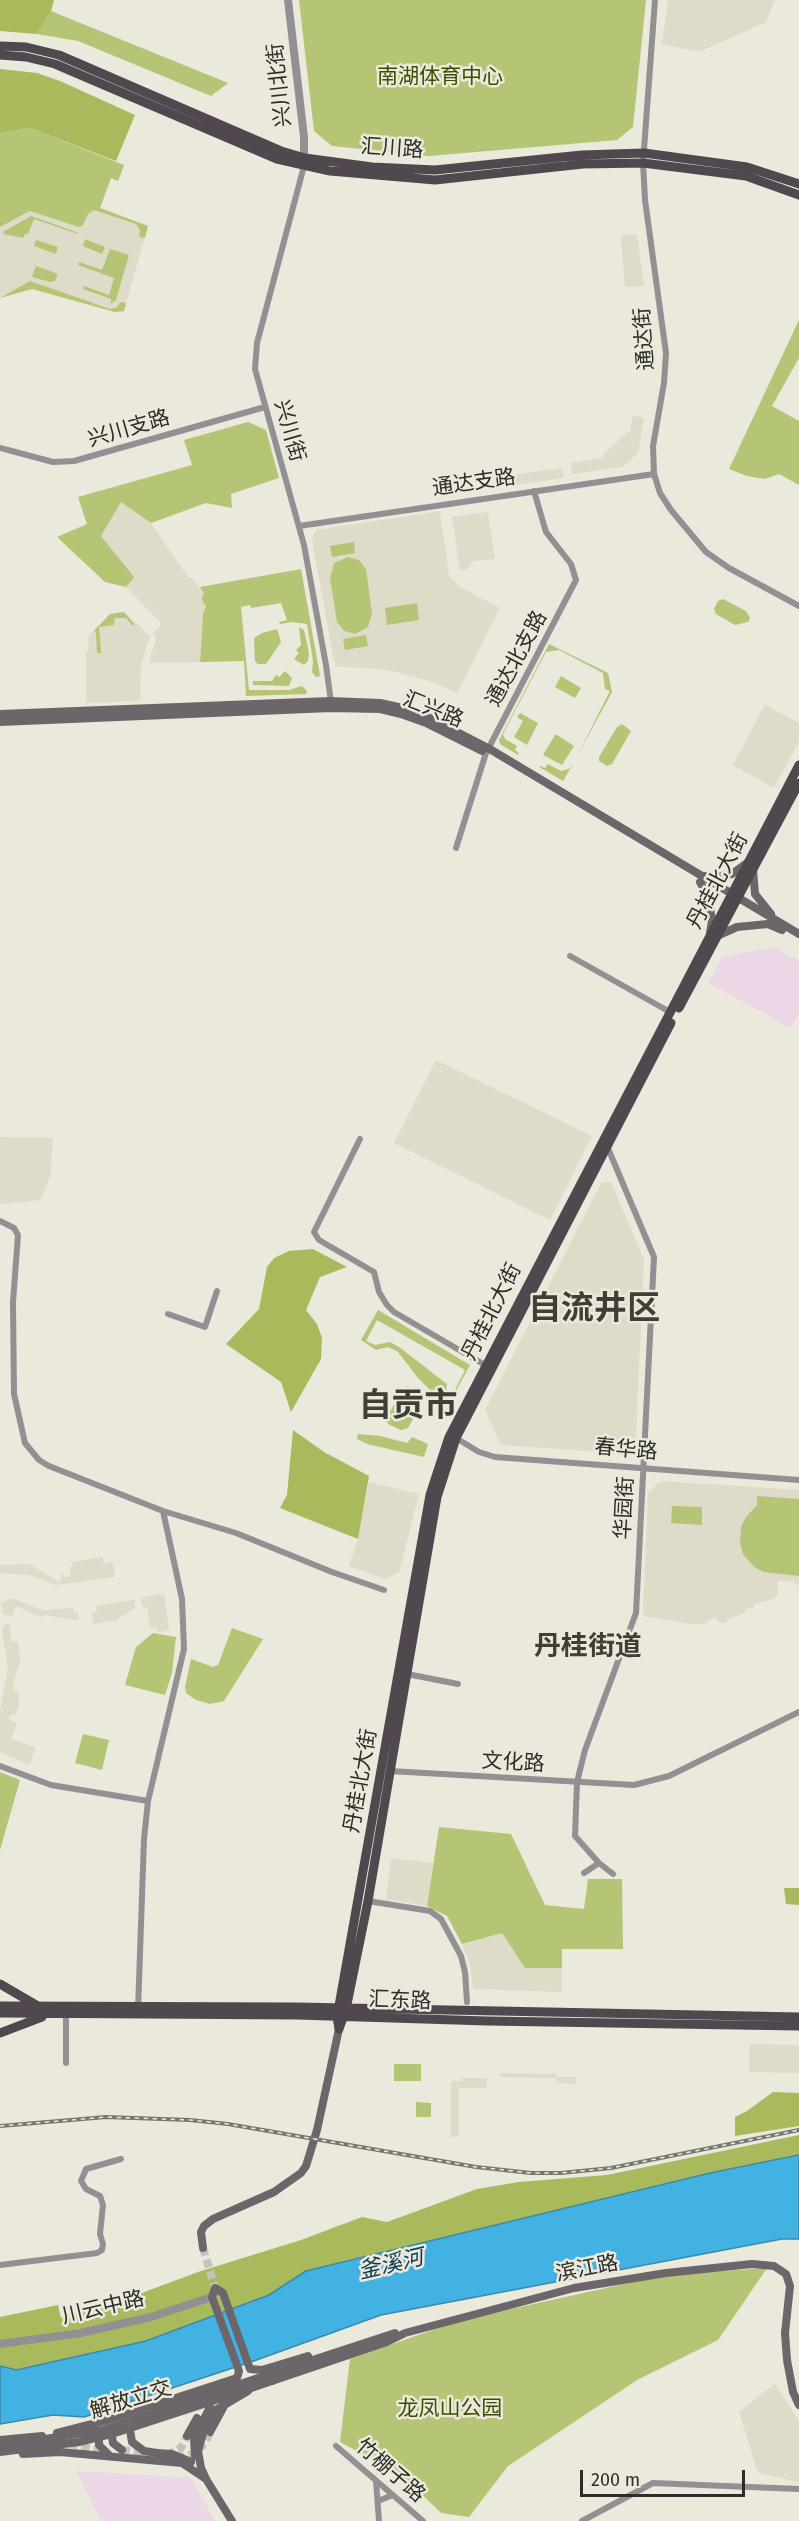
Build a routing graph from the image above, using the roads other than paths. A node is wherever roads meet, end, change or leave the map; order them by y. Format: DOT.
graph roads {
  1 [pos="288,0"];
  2 [pos="655,0"];
  3 [pos="0,46"];
  4 [pos="0,55"];
  5 [pos="644,158"];
  6 [pos="304,162"];
  7 [pos="799,184"];
  8 [pos="799,195"];
  9 [pos="265,407"];
  10 [pos="0,448"];
  11 [pos="654,474"];
  12 [pos="534,491"];
  13 [pos="299,526"];
  14 [pos="799,606"];
  15 [pos="331,704"];
  16 [pos="0,714"];
  17 [pos="0,722"];
  18 [pos="487,751"];
  19 [pos="799,765"];
  20 [pos="799,783"];
  21 [pos="456,848"];
  22 [pos="750,866"];
  23 [pos="701,879"];
  24 [pos="733,898"];
  25 [pos="782,927"];
  26 [pos="799,934"];
  27 [pos="713,936"];
  28 [pos="799,940"];
  29 [pos="570,956"];
  30 [pos="670,1012"];
  31 [pos="360,1140"];
  32 [pos="606,1146"];
  33 [pos="0,1221"];
  34 [pos="217,1290"];
  35 [pos="168,1314"];
  36 [pos="485,1365"];
  37 [pos="456,1438"];
  38 [pos="644,1467"];
  39 [pos="799,1480"];
  40 [pos="164,1510"];
  41 [pos="384,1590"];
  42 [pos="406,1674"];
  43 [pos="458,1684"];
  44 [pos="799,1712"];
  45 [pos="0,1766"];
  46 [pos="390,1771"];
  47 [pos="577,1782"];
  48 [pos="148,1801"];
  49 [pos="598,1863"];
  50 [pos="584,1873"];
  51 [pos="613,1874"];
  52 [pos="368,1901"];
  53 [pos="0,1984"];
  54 [pos="0,1990"];
  55 [pos="467,2002"];
  56 [pos="0,2006"];
  57 [pos="35,2006"];
  58 [pos="138,2010"];
  59 [pos="0,2013"];
  60 [pos="342,2013"];
  61 [pos="53,2014"];
  62 [pos="66,2014"];
  63 [pos="799,2017"];
  64 [pos="799,2026"];
  65 [pos="339,2029"];
  66 [pos="0,2033"];
  67 [pos="66,2063"];
  68 [pos="121,2158"];
  69 [pos="203,2248"];
  70 [pos="0,2265"];
  71 [pos="212,2297"];
  72 [pos="403,2329"];
  73 [pos="0,2344"];
  74 [pos="249,2368"];
  75 [pos="271,2378"];
  76 [pos="799,2394"];
  77 [pos="225,2400"];
  78 [pos="207,2403"];
  79 [pos="799,2405"];
  80 [pos="123,2415"];
  81 [pos="141,2417"];
  82 [pos="108,2420"];
  83 [pos="210,2432"];
  84 [pos="187,2436"];
  85 [pos="0,2440"];
  86 [pos="0,2446"];
  87 [pos="336,2446"];
  88 [pos="0,2454"];
  89 [pos="121,2454"];
  90 [pos="203,2474"];
  91 [pos="376,2480"];
  92 [pos="799,2489"];
  93 [pos="393,2495"];
  94 [pos="378,2501"];
  95 [pos="232,2521"];
  96 [pos="379,2521"];
  97 [pos="423,2521"];
  98 [pos="582,2521"];
  1 -- 6 [label="street, 兴川北街"];
  2 -- 5 [label="street, 通达街"];
  3 -- 6 [label="main road, 汇川路"];
  4 -- 6 [label="main road, 汇川路"];
  5 -- 6 [label="main road, 汇川路"];
  5 -- 7 [label="main road, 汇川路"];
  5 -- 8 [label="main road, 汇川路"];
  5 -- 11 [label="street, 通达街"];
  6 -- 9 [label="street, 兴川街"];
  9 -- 10 [label="street, 兴川支路"];
  9 -- 13 [label="street, 兴川街"];
  11 -- 12 [label="street, 通达支路"];
  11 -- 14 [label="street, 通达街"];
  12 -- 13 [label="street, 通达支路"];
  12 -- 18 [label="street, 通达北支路"];
  13 -- 15 [label="street, 兴川街"];
  15 -- 16 [label="main road"];
  15 -- 17 [label="main road, 汇兴路"];
  15 -- 18 [label="main road, 汇兴路"];
  18 -- 21 [label="street, 通达北支路"];
  18 -- 23 [label="main road, 汇兴路"];
  19 -- 22 [label="main road, 丹桂北大街"];
  20 -- 22 [label="main road, 丹桂北大街"];
  22 -- 23 [label="main road"];
  22 -- 24 [label="main road, 丹桂北大街"];
  22 -- 25 [label="main road"];
  23 -- 24 [label="main road, 汇兴路"];
  23 -- 27 [label="main road"];
  24 -- 25 [label="main road"];
  24 -- 27 [label="main road, 丹桂北大街"];
  25 -- 26 [label="main road"];
  25 -- 27 [label="main road"];
  25 -- 28 [label="main road"];
  27 -- 30 [label="main road, 丹桂北大街"];
  27 -- 32 [label="main road, 丹桂北大街"];
  29 -- 30 [label="street"];
  30 -- 36 [label="main road, 丹桂北大街"];
  31 -- 36 [label="street"];
  32 -- 37 [label="main road, 丹桂北大街"];
  32 -- 38 [label="street, 华园街"];
  33 -- 40 [label="street"];
  34 -- 35 [label="street"];
  36 -- 60 [label="main road, 丹桂北大街"];
  37 -- 38 [label="street, 春华路"];
  37 -- 42 [label="main road, 丹桂北大街"];
  38 -- 39 [label="street, 春华路"];
  38 -- 47 [label="street, 华园街"];
  40 -- 41 [label="street"];
  40 -- 48 [label="street"];
  42 -- 43 [label="street"];
  42 -- 46 [label="main road, 丹桂北大街"];
  44 -- 47 [label="street, 文化路"];
  45 -- 48 [label="street"];
  46 -- 47 [label="street, 文化路"];
  46 -- 52 [label="main road, 丹桂北大街"];
  47 -- 49 [label="street, 华园街"];
  48 -- 58 [label="street"];
  49 -- 50 [label="street"];
  49 -- 51 [label="street, 华园街"];
  52 -- 55 [label="street"];
  52 -- 60 [label="main road, 丹桂北大街"];
  53 -- 57 [label="main road"];
  54 -- 57 [label="main road"];
  56 -- 57 [label="main road, 汇东路"];
  57 -- 58 [label="main road, 汇东路"];
  58 -- 60 [label="main road, 汇东路"];
  58 -- 62 [label="main road, 汇东路"];
  59 -- 61 [label="main road, 汇东路"];
  60 -- 63 [label="main road, 汇东路"];
  60 -- 64 [label="main road, 汇东路"];
  60 -- 65 [label="main road, 丹桂北大街"];
  61 -- 62 [label="main road, 汇东路"];
  61 -- 66 [label="main road"];
  62 -- 67 [label="street"];
  65 -- 69 [label="main road, 丹桂北大街"];
  68 -- 70 [label="street"];
  71 -- 73 [label="street, 川云中路"];
  71 -- 74 [label="main road"];
  71 -- 80 [label="main road"];
  72 -- 74 [label="main road"];
  72 -- 75 [label="main road, 滨江路"];
  72 -- 76 [label="main road, 滨江路"];
  74 -- 77 [label="main road"];
  75 -- 77 [label="main road, 解放立交, bridge"];
  75 -- 79 [label="main road, 滨江路"];
  75 -- 81 [label="main road, 解放立交, bridge"];
  77 -- 78 [label="main road, 解放立交"];
  77 -- 83 [label="main road"];
  77 -- 90 [label="main road"];
  78 -- 84 [label="main road"];
  78 -- 88 [label="main road, 解放立交"];
  80 -- 82 [label="main road"];
  80 -- 89 [label="main road, bridge"];
  81 -- 86 [label="main road, 解放立交, bridge"];
  81 -- 90 [label="main road, bridge"];
  82 -- 85 [label="main road"];
  82 -- 89 [label="main road, bridge"];
  87 -- 91 [label="street, 竹棚子路"];
  88 -- 89 [label="main road"];
  89 -- 90 [label="main road"];
  90 -- 95 [label="main road"];
  91 -- 93 [label="street, 竹棚子路"];
  91 -- 94 [label="street"];
  92 -- 98 [label="street"];
  93 -- 94 [label="street"];
  93 -- 97 [label="street, 竹棚子路"];
  94 -- 96 [label="street"];
}
